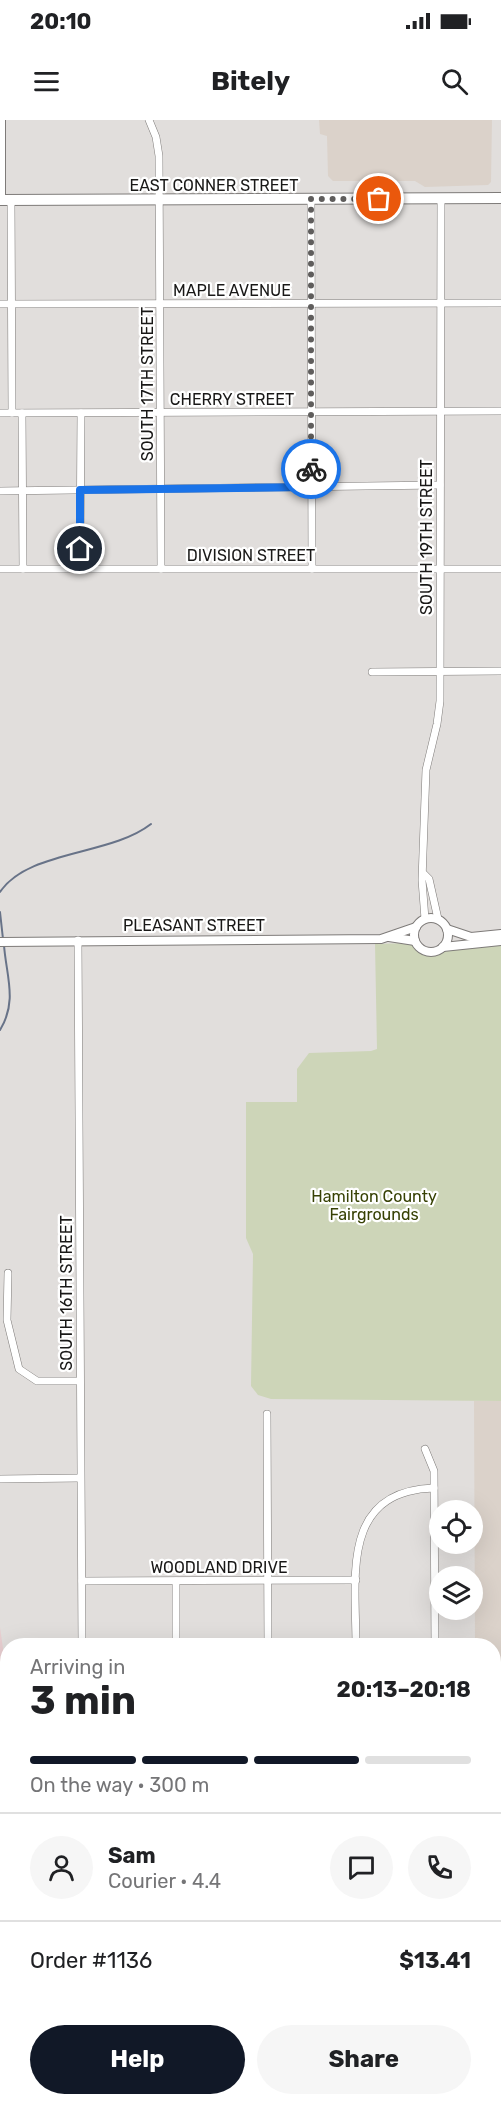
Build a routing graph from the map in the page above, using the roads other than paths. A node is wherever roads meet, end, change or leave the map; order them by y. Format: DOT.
graph roads {
  1 [pos="2,120"];
  2 [pos="149,120"];
  3 [pos="501,198"];
  4 [pos="311,199"];
  5 [pos="441,199"];
  6 [pos="4,200"];
  7 [pos="159,200"];
  8 [pos="160,303"];
  9 [pos="310,303"];
  10 [pos="440,303"];
  11 [pos="501,303"];
  12 [pos="0,304"];
  13 [pos="11,304"];
  14 [pos="440,411"];
  15 [pos="501,411"];
  16 [pos="311,412"];
  17 [pos="0,413"];
  18 [pos="12,413"];
  19 [pos="22,413"];
  20 [pos="81,413"];
  21 [pos="160,413"];
  22 [pos="440,485"];
  23 [pos="311,487"];
  24 [pos="22,490"];
  25 [pos="80,490"];
  26 [pos="161,490"];
  27 [pos="0,491"];
  28 [pos="439,568"];
  29 [pos="0,569"];
  30 [pos="23,569"];
  31 [pos="80,569"];
  32 [pos="161,569"];
  33 [pos="312,569"];
  34 [pos="501,569"];
  35 [pos="440,671"];
  36 [pos="501,671"];
  37 [pos="372,672"];
  38 [pos="424,874"];
  39 [pos="425,919"];
  40 [pos="438,919"];
  41 [pos="416,927"];
  42 [pos="447,929"];
  43 [pos="501,934"];
  44 [pos="389,938"];
  45 [pos="78,940"];
  46 [pos="415,941"];
  47 [pos="501,941"];
  48 [pos="3,942"];
  49 [pos="442,947"];
  50 [pos="8,1273"];
  51 [pos="80,1381"];
  52 [pos="267,1414"];
  53 [pos="425,1449"];
  54 [pos="80,1478"];
  55 [pos="0,1479"];
  56 [pos="434,1488"];
  57 [pos="356,1580"];
  58 [pos="82,1581"];
  59 [pos="176,1581"];
  60 [pos="268,1581"];
  61 [pos="82,1638"];
  62 [pos="176,1638"];
  63 [pos="268,1638"];
  64 [pos="356,1638"];
  65 [pos="435,1638"];
  1 -- 6 [label="street"];
  2 -- 7 [label="street, SOUTH 17TH STREET"];
  3 -- 5 [label="main road, EAST CONNER STREET"];
  4 -- 5 [label="main road, EAST CONNER STREET"];
  4 -- 7 [label="main road, EAST CONNER STREET"];
  4 -- 9 [label="street"];
  5 -- 10 [label="street, SOUTH 19TH STREET"];
  6 -- 7 [label="main road, EAST CONNER STREET"];
  6 -- 13 [label="street"];
  7 -- 8 [label="street, SOUTH 17TH STREET"];
  8 -- 9 [label="street, MAPLE AVENUE"];
  8 -- 13 [label="street, MAPLE AVENUE"];
  8 -- 21 [label="street, SOUTH 17TH STREET"];
  9 -- 10 [label="street, MAPLE AVENUE"];
  9 -- 16 [label="street"];
  10 -- 11 [label="street, MAPLE AVENUE"];
  10 -- 14 [label="street, SOUTH 19TH STREET"];
  12 -- 13 [label="street, MAPLE AVENUE"];
  13 -- 18 [label="street"];
  14 -- 15 [label="street, CHERRY STREET"];
  14 -- 16 [label="street, CHERRY STREET"];
  14 -- 22 [label="street, SOUTH 19TH STREET"];
  16 -- 21 [label="street, CHERRY STREET"];
  16 -- 23 [label="street"];
  17 -- 18 [label="street, CHERRY STREET"];
  18 -- 19 [label="street, CHERRY STREET"];
  19 -- 20 [label="street, CHERRY STREET"];
  19 -- 24 [label="street"];
  20 -- 21 [label="street, CHERRY STREET"];
  20 -- 25 [label="street"];
  21 -- 26 [label="street, SOUTH 17TH STREET"];
  22 -- 23 [label="street"];
  22 -- 28 [label="street, SOUTH 19TH STREET"];
  23 -- 26 [label="street"];
  23 -- 33 [label="street"];
  24 -- 25 [label="street"];
  24 -- 27 [label="street"];
  24 -- 30 [label="street"];
  25 -- 26 [label="street"];
  25 -- 31 [label="street"];
  26 -- 32 [label="street, SOUTH 17TH STREET"];
  28 -- 33 [label="street, DIVISION STREET"];
  28 -- 34 [label="street, DIVISION STREET"];
  28 -- 35 [label="street, SOUTH 19TH STREET"];
  29 -- 30 [label="street, DIVISION STREET"];
  30 -- 31 [label="street, DIVISION STREET"];
  31 -- 32 [label="street, DIVISION STREET"];
  32 -- 33 [label="street, DIVISION STREET"];
  35 -- 36 [label="street"];
  35 -- 37 [label="street"];
  35 -- 38 [label="street, SOUTH 19TH STREET"];
  38 -- 39 [label="street, SOUTH 19TH STREET"];
  38 -- 40 [label="street, SOUTH 19TH STREET"];
  39 -- 40 [label="street"];
  39 -- 41 [label="street"];
  40 -- 42 [label="street"];
  41 -- 44 [label="street, PLEASANT STREET"];
  41 -- 46 [label="street"];
  42 -- 43 [label="street"];
  42 -- 49 [label="street"];
  44 -- 45 [label="street, PLEASANT STREET"];
  44 -- 46 [label="street, PLEASANT STREET"];
  45 -- 48 [label="street, PLEASANT STREET"];
  45 -- 51 [label="street, SOUTH 16TH STREET"];
  46 -- 49 [label="street"];
  47 -- 49 [label="street"];
  50 -- 51 [label="street"];
  51 -- 54 [label="street, SOUTH 16TH STREET"];
  52 -- 60 [label="street"];
  53 -- 56 [label="street"];
  54 -- 55 [label="street"];
  54 -- 58 [label="street, SOUTH 16TH STREET"];
  56 -- 57 [label="street"];
  56 -- 65 [label="street"];
  57 -- 60 [label="street, WOODLAND DRIVE"];
  57 -- 64 [label="street"];
  58 -- 59 [label="street, WOODLAND DRIVE"];
  58 -- 61 [label="street, SOUTH 16TH STREET"];
  59 -- 60 [label="street, WOODLAND DRIVE"];
  59 -- 62 [label="street"];
  60 -- 63 [label="street"];
}
